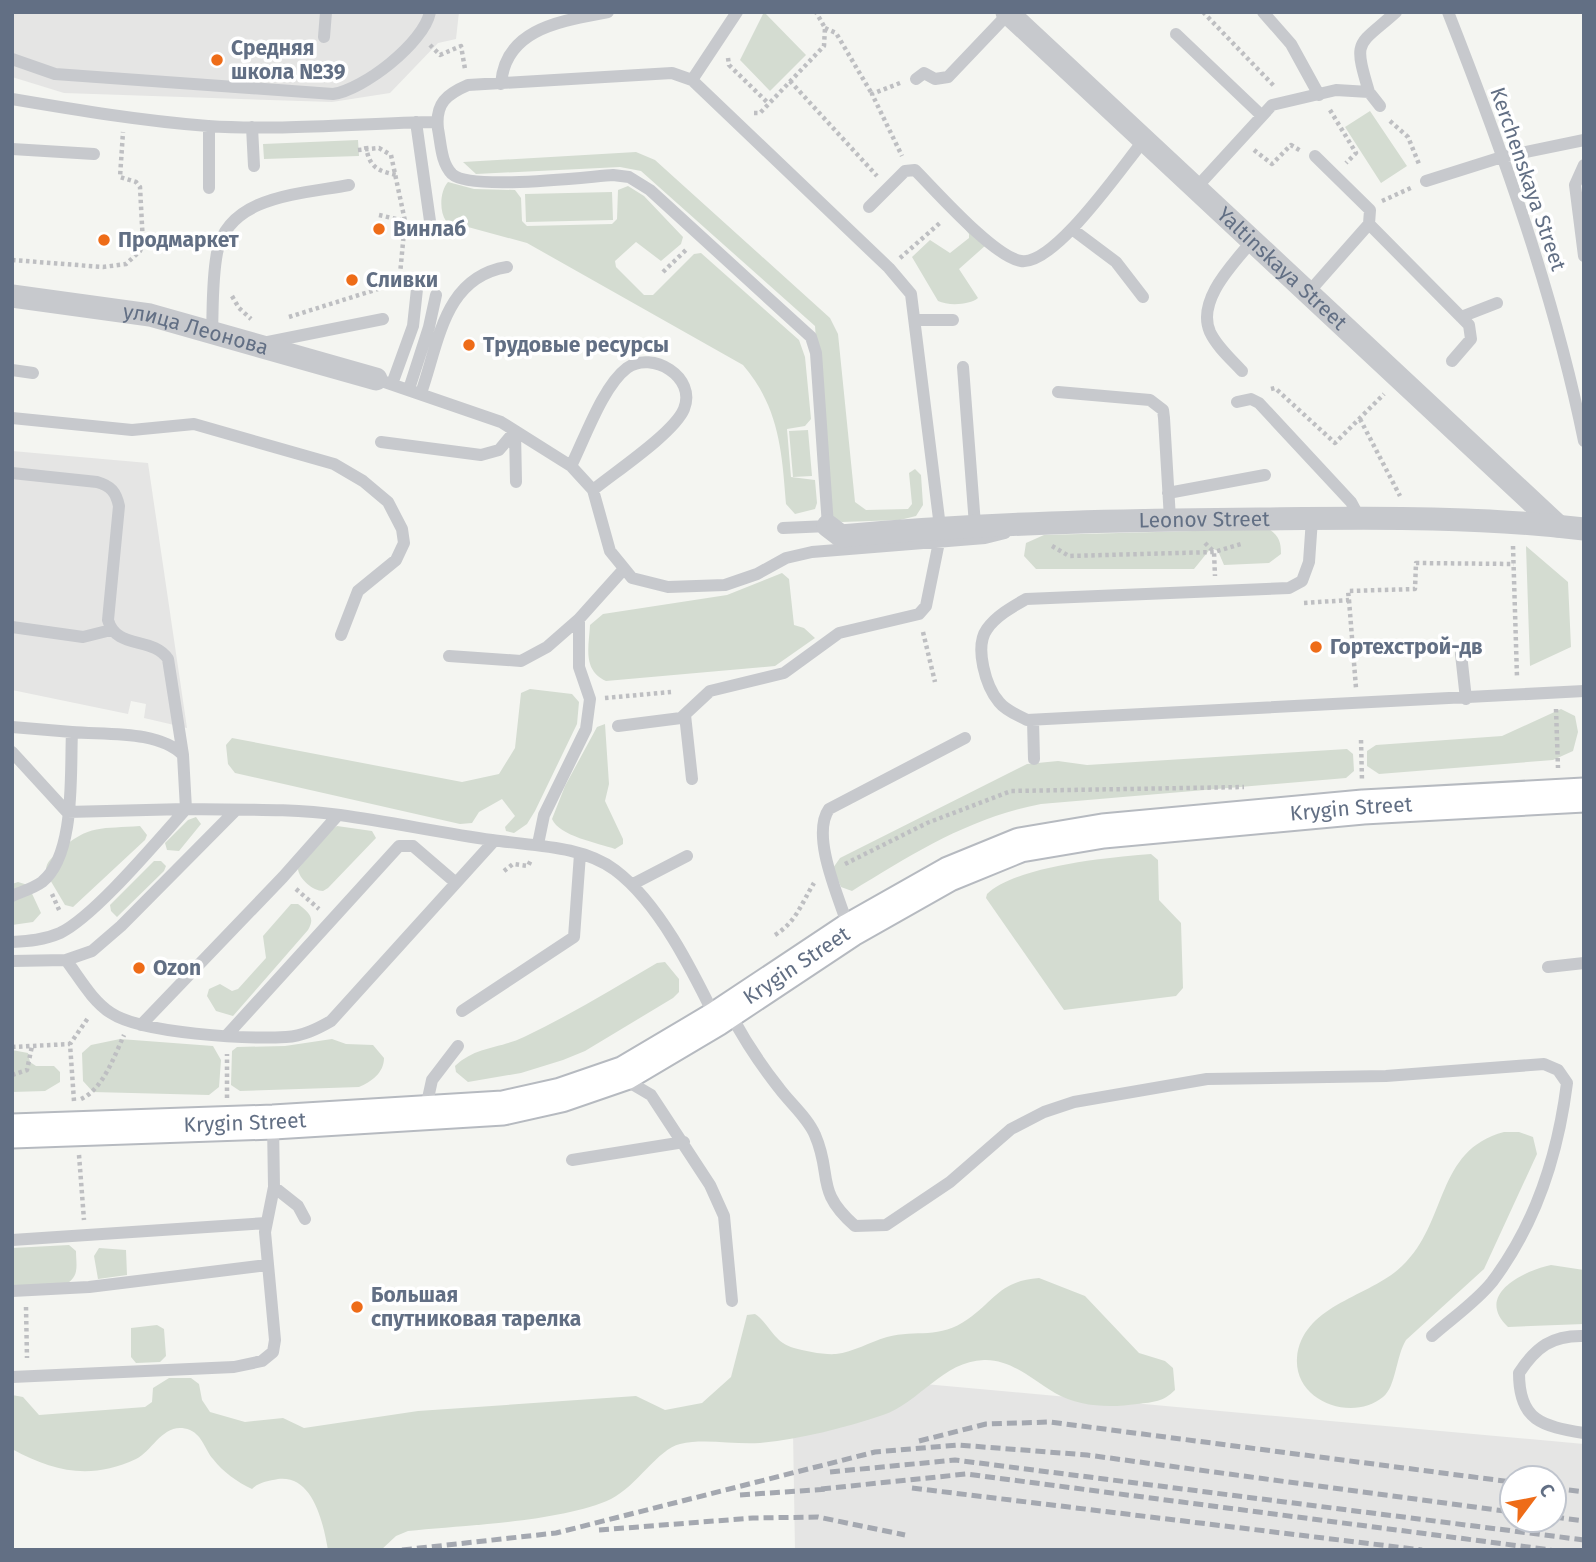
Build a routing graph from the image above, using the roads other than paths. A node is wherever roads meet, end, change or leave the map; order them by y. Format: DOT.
graph roads {
  1 [pos="326,12"];
  2 [pos="430,12"];
  3 [pos="608,12"];
  4 [pos="737,12"];
  5 [pos="1263,12"];
  6 [pos="1396,12"];
  7 [pos="1448,12"];
  8 [pos="1008,13"];
  9 [pos="1177,34"];
  10 [pos="324,37"];
  11 [pos="12,59"];
  12 [pos="911,79"];
  13 [pos="692,80"];
  14 [pos="501,83"];
  15 [pos="1370,92"];
  16 [pos="1319,95"];
  17 [pos="12,99"];
  18 [pos="1380,106"];
  19 [pos="1261,115"];
  20 [pos="416,122"];
  21 [pos="437,122"];
  22 [pos="209,126"];
  23 [pos="252,127"];
  24 [pos="1145,139"];
  25 [pos="1584,140"];
  26 [pos="12,149"];
  27 [pos="94,155"];
  28 [pos="1315,156"];
  29 [pos="1502,157"];
  30 [pos="1584,165"];
  31 [pos="254,166"];
  32 [pos="1426,181"];
  33 [pos="349,184"];
  34 [pos="209,188"];
  35 [pos="1196,188"];
  36 [pos="869,207"];
  37 [pos="430,222"];
  38 [pos="1369,224"];
  39 [pos="1072,229"];
  40 [pos="1252,241"];
  41 [pos="1584,256"];
  42 [pos="507,267"];
  43 [pos="417,289"];
  44 [pos="1308,293"];
  45 [pos="436,295"];
  46 [pos="12,296"];
  47 [pos="1143,297"];
  48 [pos="1497,303"];
  49 [pos="1461,317"];
  50 [pos="383,319"];
  51 [pos="917,320"];
  52 [pos="953,320"];
  53 [pos="212,333"];
  54 [pos="257,333"];
  55 [pos="1452,361"];
  56 [pos="963,367"];
  57 [pos="12,370"];
  58 [pos="1242,371"];
  59 [pos="33,373"];
  60 [pos="384,382"];
  61 [pos="415,391"];
  62 [pos="1058,392"];
  63 [pos="1237,402"];
  64 [pos="12,418"];
  65 [pos="515,431"];
  66 [pos="1584,441"];
  67 [pos="381,443"];
  68 [pos="572,466"];
  69 [pos="12,473"];
  70 [pos="1265,475"];
  71 [pos="516,482"];
  72 [pos="593,490"];
  73 [pos="1168,493"];
  74 [pos="1359,517"];
  75 [pos="1170,519"];
  76 [pos="1312,519"];
  77 [pos="1025,523"];
  78 [pos="975,525"];
  79 [pos="828,526"];
  80 [pos="1558,526"];
  81 [pos="783,528"];
  82 [pos="1584,528"];
  83 [pos="939,534"];
  84 [pos="623,570"];
  85 [pos="579,619"];
  86 [pos="12,627"];
  87 [pos="111,630"];
  88 [pos="341,635"];
  89 [pos="1461,654"];
  90 [pos="449,656"];
  91 [pos="1584,691"];
  92 [pos="1466,699"];
  93 [pos="685,715"];
  94 [pos="1033,720"];
  95 [pos="618,726"];
  96 [pos="12,727"];
  97 [pos="72,732"];
  98 [pos="965,738"];
  99 [pos="12,752"];
  100 [pos="183,755"];
  101 [pos="1034,759"];
  102 [pos="692,779"];
  103 [pos="1584,795"];
  104 [pos="186,809"];
  105 [pos="236,810"];
  106 [pos="67,812"];
  107 [pos="338,814"];
  108 [pos="494,841"];
  109 [pos="538,844"];
  110 [pos="580,854"];
  111 [pos="687,856"];
  112 [pos="456,883"];
  113 [pos="633,884"];
  114 [pos="12,896"];
  115 [pos="850,930"];
  116 [pos="12,942"];
  117 [pos="66,960"];
  118 [pos="12,961"];
  119 [pos="1584,963"];
  120 [pos="1548,967"];
  121 [pos="462,1011"];
  122 [pos="722,1015"];
  123 [pos="135,1023"];
  124 [pos="227,1040"];
  125 [pos="458,1046"];
  126 [pos="625,1073"];
  127 [pos="425,1113"];
  128 [pos="273,1122"];
  129 [pos="12,1131"];
  130 [pos="684,1142"];
  131 [pos="572,1160"];
  132 [pos="274,1186"];
  133 [pos="304,1219"];
  134 [pos="266,1223"];
  135 [pos="12,1240"];
  136 [pos="267,1265"];
  137 [pos="12,1291"];
  138 [pos="732,1301"];
  139 [pos="1432,1336"];
  140 [pos="1584,1336"];
  141 [pos="12,1377"];
  142 [pos="1584,1433"];
  1 -- 10 [label="lane"];
  2 -- 11 [label="lane"];
  3 -- 14 [label="lane"];
  4 -- 13 [label="lane"];
  5 -- 16 [label="lane"];
  6 -- 15 [label="lane"];
  7 -- 29 [label="lane, Kerchenskaya Street"];
  8 -- 12 [label="lane"];
  8 -- 24 [label="street, Yaltinskaya Street"];
  9 -- 19 [label="lane"];
  13 -- 14 [label="lane"];
  13 -- 51 [label="lane"];
  14 -- 21 [label="lane"];
  15 -- 16 [label="lane"];
  15 -- 18 [label="lane"];
  16 -- 19 [label="lane"];
  17 -- 22 [label="lane"];
  19 -- 35 [label="lane"];
  20 -- 21 [label="lane"];
  20 -- 23 [label="lane"];
  20 -- 37 [label="lane"];
  21 -- 79 [label="lane"];
  22 -- 23 [label="lane"];
  22 -- 34 [label="lane"];
  23 -- 31 [label="lane"];
  24 -- 35 [label="street, Yaltinskaya Street"];
  24 -- 39 [label="lane"];
  25 -- 29 [label="lane"];
  26 -- 27 [label="lane"];
  28 -- 38 [label="lane"];
  29 -- 32 [label="lane"];
  29 -- 66 [label="lane, Kerchenskaya Street"];
  30 -- 41 [label="lane"];
  33 -- 53 [label="lane"];
  35 -- 40 [label="street, Yaltinskaya Street"];
  36 -- 39 [label="lane"];
  38 -- 44 [label="lane"];
  38 -- 49 [label="lane"];
  39 -- 47 [label="lane"];
  40 -- 44 [label="street, Yaltinskaya Street"];
  40 -- 58 [label="lane"];
  42 -- 61 [label="lane"];
  43 -- 60 [label="lane"];
  44 -- 80 [label="street, Yaltinskaya Street"];
  45 -- 61 [label="lane"];
  46 -- 53 [label="street, улица Леонова"];
  48 -- 49 [label="lane"];
  49 -- 55 [label="lane"];
  50 -- 54 [label="lane"];
  51 -- 52 [label="lane"];
  51 -- 83 [label="lane"];
  53 -- 54 [label="street, улица Леонова"];
  54 -- 60 [label="street, улица Леонова"];
  56 -- 78 [label="lane"];
  57 -- 59 [label="lane"];
  60 -- 61 [label="lane"];
  61 -- 65 [label="lane"];
  62 -- 73 [label="lane"];
  63 -- 74 [label="lane"];
  64 -- 88 [label="lane"];
  65 -- 67 [label="lane"];
  65 -- 68 [label="lane"];
  65 -- 71 [label="lane"];
  68 -- 72 [label="lane"];
  68 -- 72 [label="lane"];
  69 -- 87 [label="lane"];
  70 -- 73 [label="lane"];
  72 -- 84 [label="lane"];
  73 -- 75 [label="lane"];
  74 -- 76 [label="street, Leonov Street"];
  74 -- 80 [label="street, Leonov Street"];
  75 -- 76 [label="street, Leonov Street"];
  75 -- 77 [label="street, Leonov Street"];
  76 -- 94 [label="lane"];
  77 -- 78 [label="street, Leonov Street"];
  77 -- 83 [label="lane"];
  78 -- 83 [label="street, Leonov Street"];
  79 -- 81 [label="lane"];
  79 -- 83 [label="street, Leonov Street"];
  80 -- 82 [label="street, Leonov Street"];
  83 -- 84 [label="lane"];
  83 -- 93 [label="lane"];
  84 -- 85 [label="lane"];
  85 -- 90 [label="lane"];
  85 -- 109 [label="lane"];
  86 -- 87 [label="lane"];
  87 -- 100 [label="lane"];
  89 -- 92 [label="lane"];
  91 -- 92 [label="lane"];
  92 -- 94 [label="lane"];
  93 -- 95 [label="lane"];
  93 -- 102 [label="lane"];
  94 -- 101 [label="lane"];
  96 -- 97 [label="lane"];
  97 -- 100 [label="lane"];
  97 -- 106 [label="lane"];
  98 -- 115 [label="lane"];
  99 -- 106 [label="lane"];
  100 -- 104 [label="lane"];
  103 -- 115 [label="main road, Krygin Street"];
  104 -- 105 [label="lane"];
  104 -- 106 [label="lane"];
  104 -- 116 [label="lane"];
  105 -- 107 [label="lane"];
  105 -- 117 [label="lane"];
  106 -- 114 [label="lane"];
  107 -- 108 [label="lane"];
  107 -- 123 [label="lane"];
  108 -- 109 [label="lane"];
  108 -- 112 [label="lane"];
  109 -- 110 [label="lane"];
  110 -- 113 [label="lane"];
  110 -- 121 [label="lane"];
  111 -- 113 [label="lane"];
  112 -- 124 [label="lane"];
  112 -- 124 [label="lane"];
  113 -- 122 [label="lane"];
  115 -- 122 [label="main road, Krygin Street"];
  117 -- 118 [label="lane"];
  117 -- 123 [label="lane"];
  119 -- 120 [label="lane"];
  122 -- 126 [label="main road, Krygin Street"];
  122 -- 139 [label="lane"];
  123 -- 124 [label="lane"];
  125 -- 127 [label="lane"];
  126 -- 127 [label="main road, Krygin Street"];
  126 -- 130 [label="lane"];
  127 -- 128 [label="main road, Krygin Street"];
  128 -- 129 [label="main road, Krygin Street"];
  128 -- 132 [label="lane"];
  130 -- 131 [label="lane"];
  130 -- 138 [label="lane"];
  132 -- 133 [label="lane"];
  132 -- 134 [label="lane"];
  134 -- 135 [label="lane"];
  134 -- 136 [label="lane"];
  136 -- 137 [label="lane"];
  136 -- 141 [label="lane"];
  140 -- 142 [label="lane"];
}
